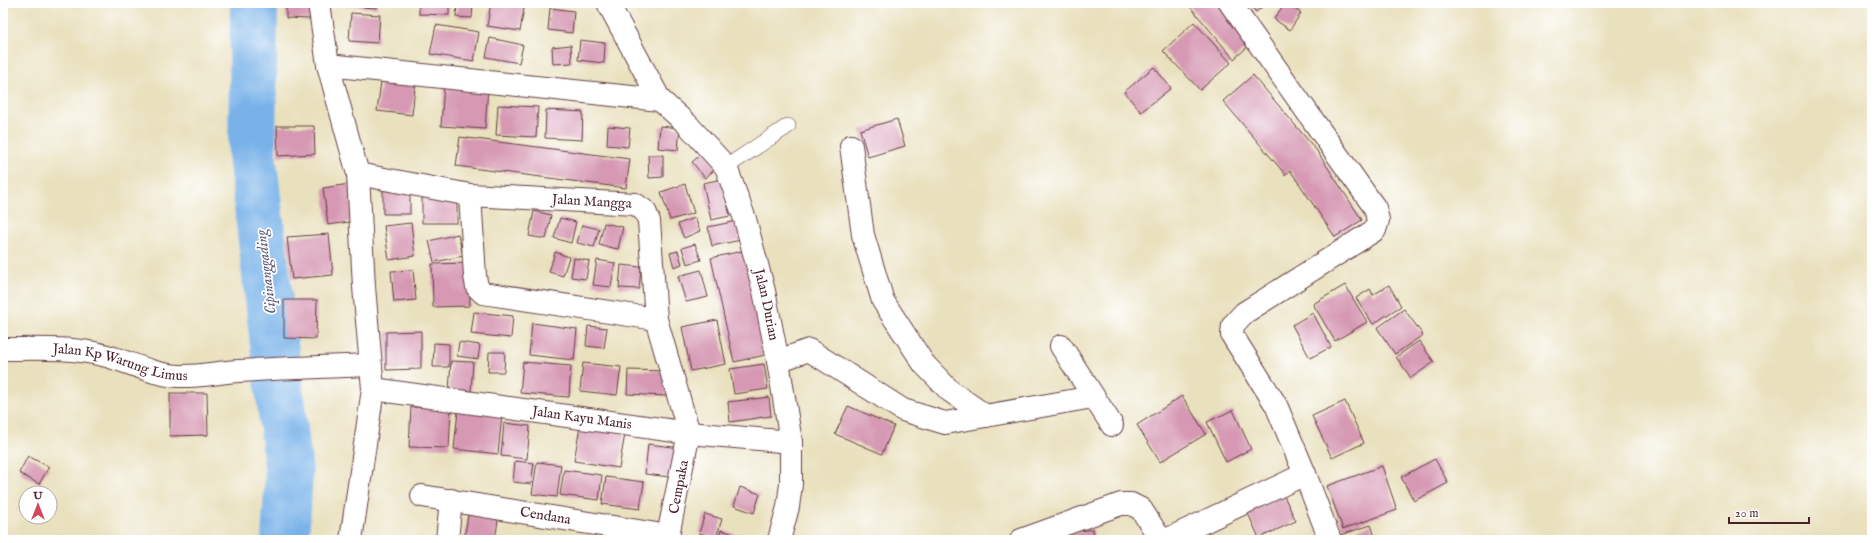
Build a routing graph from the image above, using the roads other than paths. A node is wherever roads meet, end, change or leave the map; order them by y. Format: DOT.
graph roads {
  1 [pos="319,3"];
  2 [pos="608,3"];
  3 [pos="1230,3"];
  4 [pos="328,65"];
  5 [pos="660,100"];
  6 [pos="788,126"];
  7 [pos="851,146"];
  8 [pos="726,167"];
  9 [pos="358,174"];
  10 [pos="470,195"];
  11 [pos="656,318"];
  12 [pos="1061,346"];
  13 [pos="3,350"];
  14 [pos="778,361"];
  15 [pos="370,365"];
  16 [pos="373,390"];
  17 [pos="1093,397"];
  18 [pos="986,416"];
  19 [pos="1112,425"];
  20 [pos="690,433"];
  21 [pos="791,442"];
  22 [pos="1305,474"];
  23 [pos="422,496"];
  24 [pos="451,500"];
  25 [pos="578,531"];
  26 [pos="668,538"];
  27 [pos="351,540"];
  28 [pos="446,540"];
  29 [pos="779,540"];
  30 [pos="1021,540"];
  31 [pos="1161,540"];
  32 [pos="1166,540"];
  33 [pos="1330,540"];
  1 -- 4 [label="street"];
  2 -- 5 [label="street"];
  3 -- 22 [label="street"];
  4 -- 5 [label="street"];
  4 -- 9 [label="street"];
  5 -- 8 [label="street, Jalan Durian"];
  6 -- 8 [label="lane"];
  7 -- 18 [label="street"];
  8 -- 14 [label="street, Jalan Durian"];
  9 -- 10 [label="street, Jalan Mangga"];
  9 -- 15 [label="street"];
  10 -- 11 [label="street"];
  10 -- 11 [label="street, Jalan Mangga"];
  11 -- 20 [label="street, Jalan Mangga"];
  12 -- 17 [label="street"];
  13 -- 15 [label="street, Jalan Kp Warung Limus"];
  14 -- 18 [label="street"];
  14 -- 21 [label="street, Jalan Durian"];
  15 -- 16 [label="street"];
  16 -- 20 [label="street, Jalan Kayu Manis"];
  16 -- 27 [label="street"];
  17 -- 18 [label="street"];
  17 -- 19 [label="street"];
  20 -- 21 [label="street, Jalan Kayu Manis"];
  20 -- 26 [label="street, Cempaka"];
  21 -- 29 [label="street, Jalan Durian"];
  22 -- 32 [label="street"];
  22 -- 33 [label="street"];
  23 -- 24 [label="street, Cendana"];
  24 -- 25 [label="street, Cendana"];
  24 -- 28 [label="street"];
  25 -- 26 [label="street, Cendana"];
  30 -- 31 [label="street"];
}
